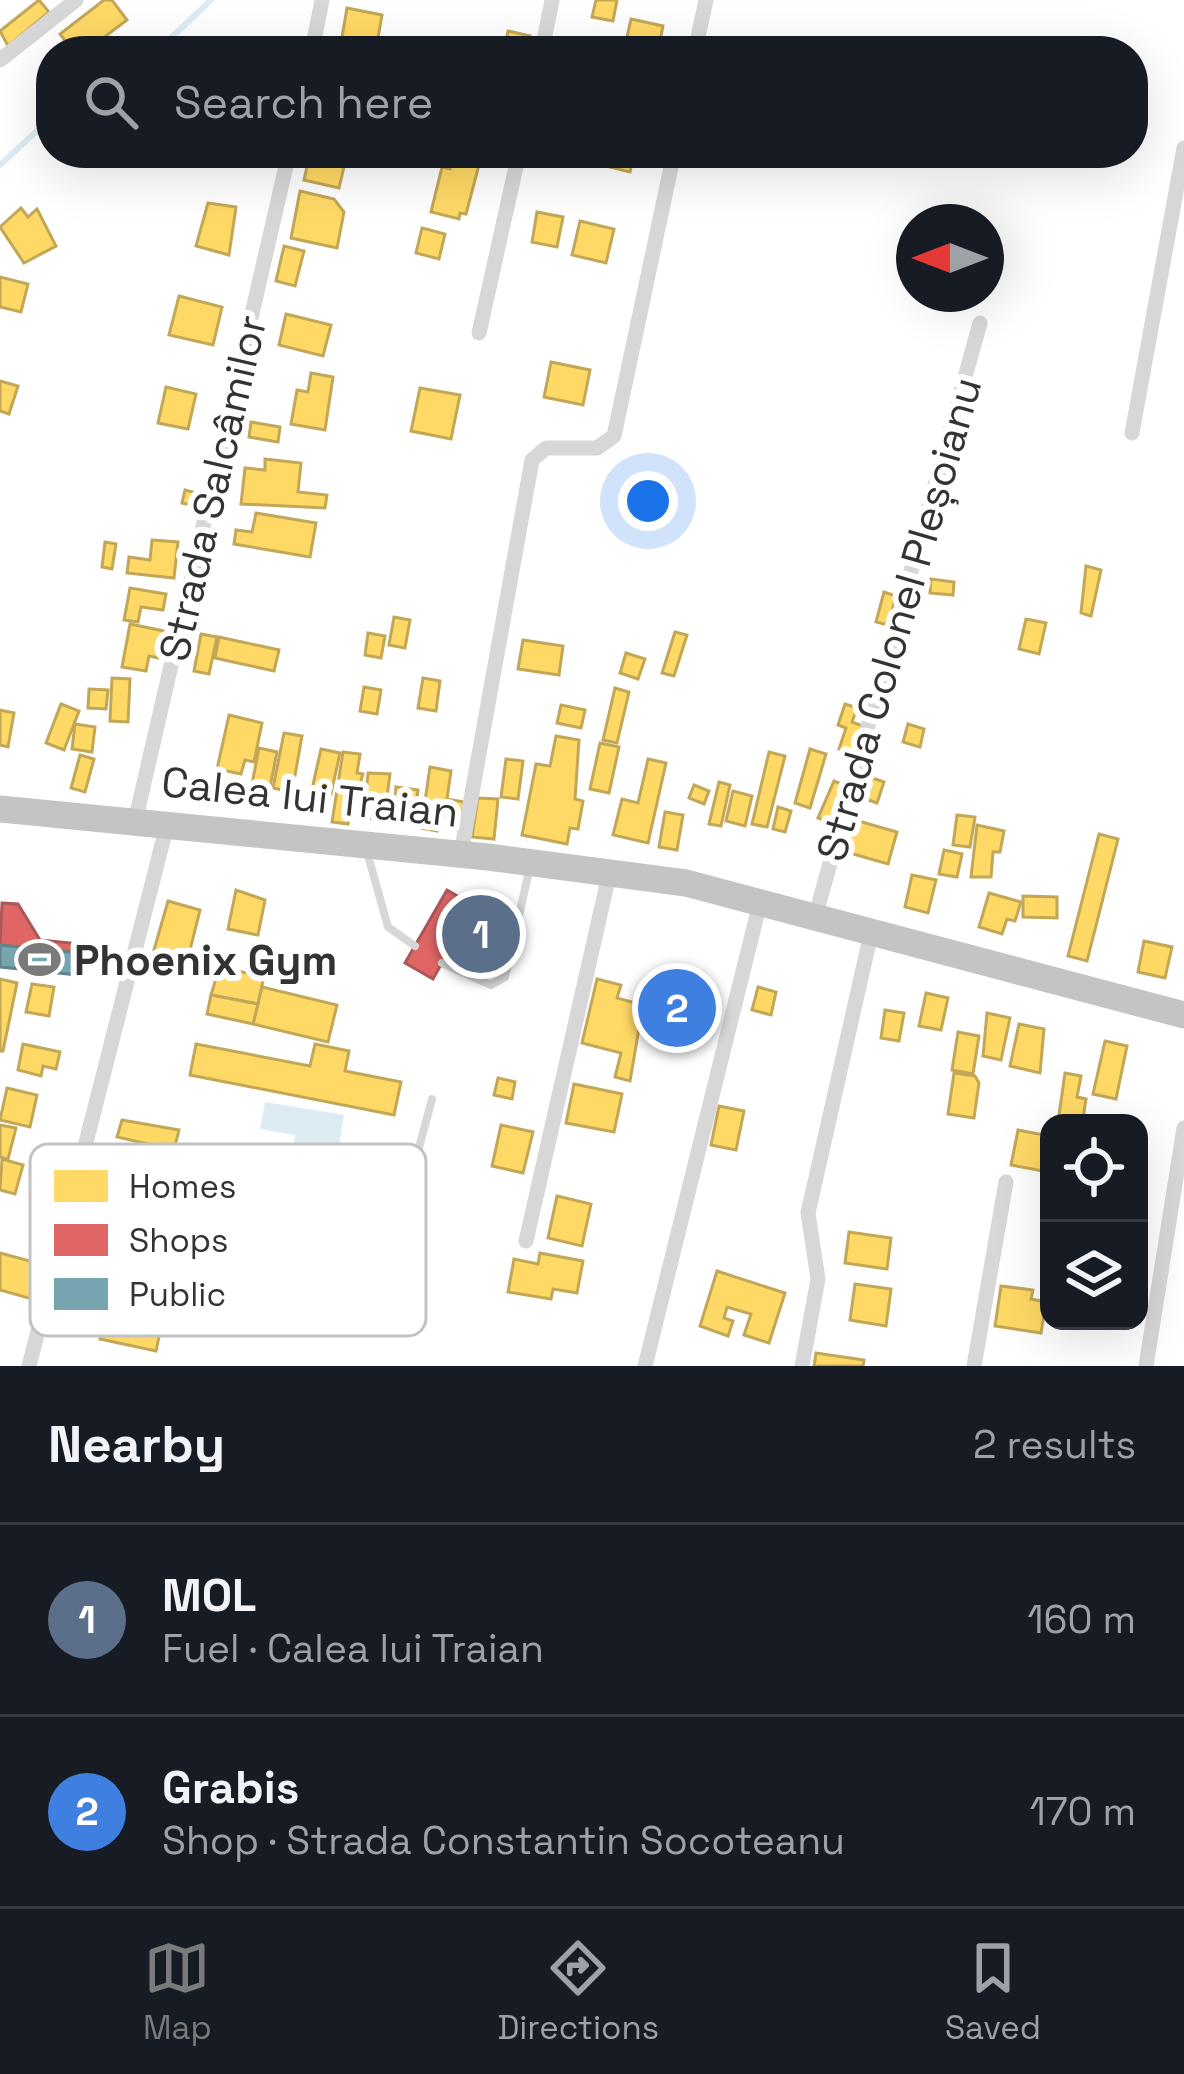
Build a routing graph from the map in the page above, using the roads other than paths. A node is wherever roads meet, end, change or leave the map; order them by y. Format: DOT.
graph roads {
  1 [pos="76,0"];
  2 [pos="322,0"];
  3 [pos="553,0"];
  4 [pos="706,0"];
  5 [pos="315,36"];
  6 [pos="545,36"];
  7 [pos="698,36"];
  8 [pos="0,60"];
  9 [pos="1184,148"];
  10 [pos="286,168"];
  11 [pos="516,168"];
  12 [pos="671,168"];
  13 [pos="980,323"];
  14 [pos="478,333"];
  15 [pos="1132,433"];
  16 [pos="0,809"];
  17 [pos="134,822"];
  18 [pos="167,825"];
  19 [pos="365,845"];
  20 [pos="461,854"];
  21 [pos="531,862"];
  22 [pos="610,871"];
  23 [pos="760,899"];
  24 [pos="816,914"];
  25 [pos="872,929"];
  26 [pos="415,946"];
  27 [pos="442,963"];
  28 [pos="1184,1015"];
  29 [pos="432,1099"];
  30 [pos="1184,1128"];
  31 [pos="86,1144"];
  32 [pos="420,1144"];
  33 [pos="1006,1182"];
  34 [pos="526,1241"];
  35 [pos="37,1336"];
  36 [pos="29,1366"];
  37 [pos="645,1366"];
  38 [pos="802,1366"];
  39 [pos="974,1366"];
  40 [pos="1146,1366"];
  1 -- 8 [label="street"];
  2 -- 5 [label="street"];
  3 -- 6 [label="street"];
  4 -- 7 [label="street"];
  9 -- 15 [label="street"];
  10 -- 17 [label="street, Strada Salcâmilor"];
  11 -- 14 [label="street"];
  12 -- 20 [label="street"];
  13 -- 24 [label="street, Strada Colonel Pleșoianu"];
  16 -- 17 [label="highway, Calea lui Traian"];
  17 -- 18 [label="highway, Calea lui Traian"];
  18 -- 19 [label="highway, Calea lui Traian"];
  18 -- 31 [label="street"];
  19 -- 20 [label="highway, Calea lui Traian"];
  19 -- 26 [label="lane"];
  20 -- 21 [label="highway, Calea lui Traian"];
  21 -- 22 [label="highway, Calea lui Traian"];
  21 -- 27 [label="lane"];
  22 -- 23 [label="highway, Calea lui Traian"];
  22 -- 34 [label="street"];
  23 -- 24 [label="highway, Calea lui Traian"];
  23 -- 37 [label="street"];
  24 -- 25 [label="highway, Calea lui Traian"];
  25 -- 28 [label="highway, Calea lui Traian"];
  25 -- 38 [label="street"];
  29 -- 32 [label="lane"];
  30 -- 40 [label="street"];
  33 -- 39 [label="street"];
  35 -- 36 [label="street"];
}
